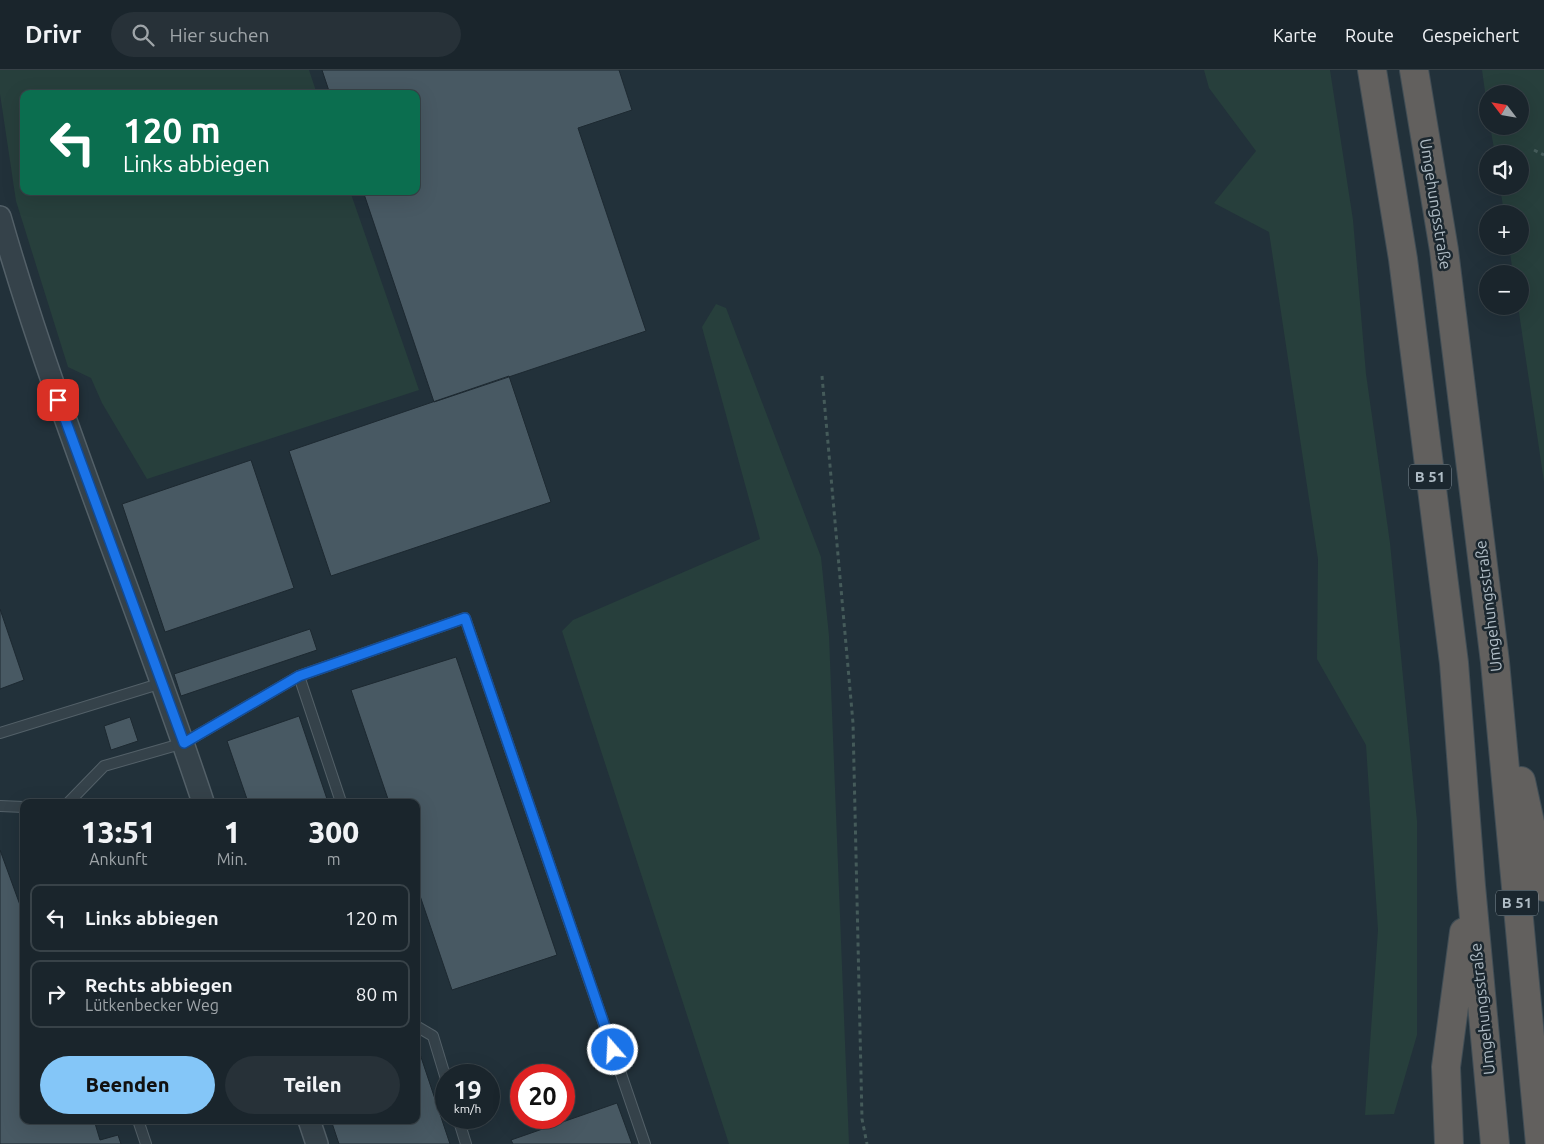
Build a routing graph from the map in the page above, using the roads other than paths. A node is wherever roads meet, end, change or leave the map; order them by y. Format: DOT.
graph roads {
  1 [pos="1372,70"];
  2 [pos="1414,70"];
  3 [pos="0,217"];
  4 [pos="1495,662"];
  5 [pos="299,676"];
  6 [pos="162,683"];
  7 [pos="0,733"];
  8 [pos="184,743"];
  9 [pos="72,799"];
  10 [pos="202,799"];
  11 [pos="340,799"];
  12 [pos="0,806"];
  13 [pos="20,807"];
  14 [pos="1471,886"];
  15 [pos="1544,887"];
  16 [pos="420,1028"];
  17 [pos="441,1064"];
  18 [pos="139,1124"];
  19 [pos="311,1124"];
  20 [pos="461,1129"];
  21 [pos="146,1144"];
  22 [pos="318,1144"];
  23 [pos="466,1144"];
  24 [pos="645,1144"];
  25 [pos="1449,1144"];
  26 [pos="1496,1144"];
  27 [pos="1540,1144"];
  1 -- 14 [label="highway, Umgehungsstraße / B 51"];
  2 -- 4 [label="highway, Umgehungsstraße / B 51"];
  3 -- 6 [label="street"];
  4 -- 15 [label="highway, B 51"];
  4 -- 27 [label="highway, Umgehungsstraße / B 51"];
  5 -- 8 [label="lane"];
  5 -- 11 [label="lane"];
  5 -- 24 [label="lane"];
  6 -- 7 [label="lane"];
  6 -- 8 [label="street"];
  8 -- 9 [label="lane"];
  8 -- 10 [label="street"];
  12 -- 13 [label="lane"];
  14 -- 25 [label="highway, B 51"];
  14 -- 26 [label="highway, Umgehungsstraße / B 51"];
  16 -- 17 [label="lane"];
  18 -- 21 [label="lane"];
  19 -- 22 [label="street"];
  20 -- 23 [label="lane"];
}
